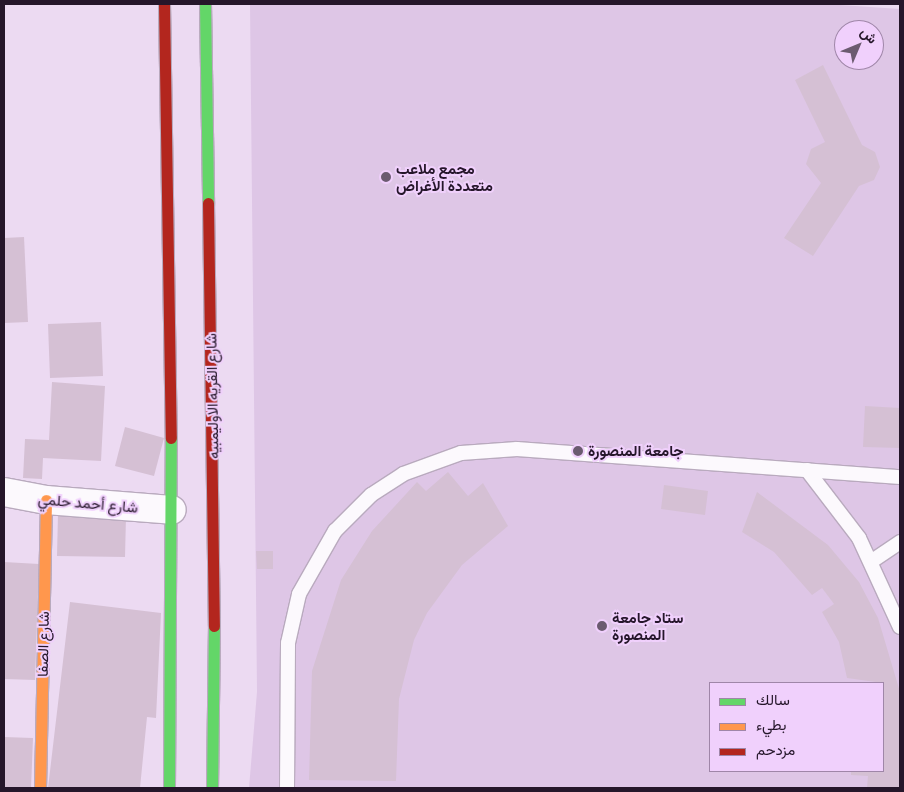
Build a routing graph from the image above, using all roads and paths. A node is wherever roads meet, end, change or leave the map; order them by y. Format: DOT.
graph roads {
  1 [pos="164,4"];
  2 [pos="205,4"];
  3 [pos="807,470"];
  4 [pos="900,477"];
  5 [pos="4,492"];
  6 [pos="46,500"];
  7 [pos="172,510"];
  8 [pos="900,542"];
  9 [pos="872,561"];
  10 [pos="900,628"];
  11 [pos="40,788"];
  12 [pos="169,788"];
  13 [pos="212,788"];
  14 [pos="286,788"];
  1 -- 7 [label="main road"];
  2 -- 13 [label="main road, شارع القريه الاوليمبيه"];
  3 -- 4 [label="lane"];
  3 -- 9 [label="lane"];
  3 -- 14 [label="lane"];
  5 -- 6 [label="street, شارع أحمد حلمي"];
  6 -- 7 [label="street, شارع أحمد حلمي"];
  6 -- 11 [label="main road, شارع الصفا"];
  7 -- 12 [label="main road"];
  8 -- 9 [label="lane"];
  9 -- 10 [label="lane"];
}
